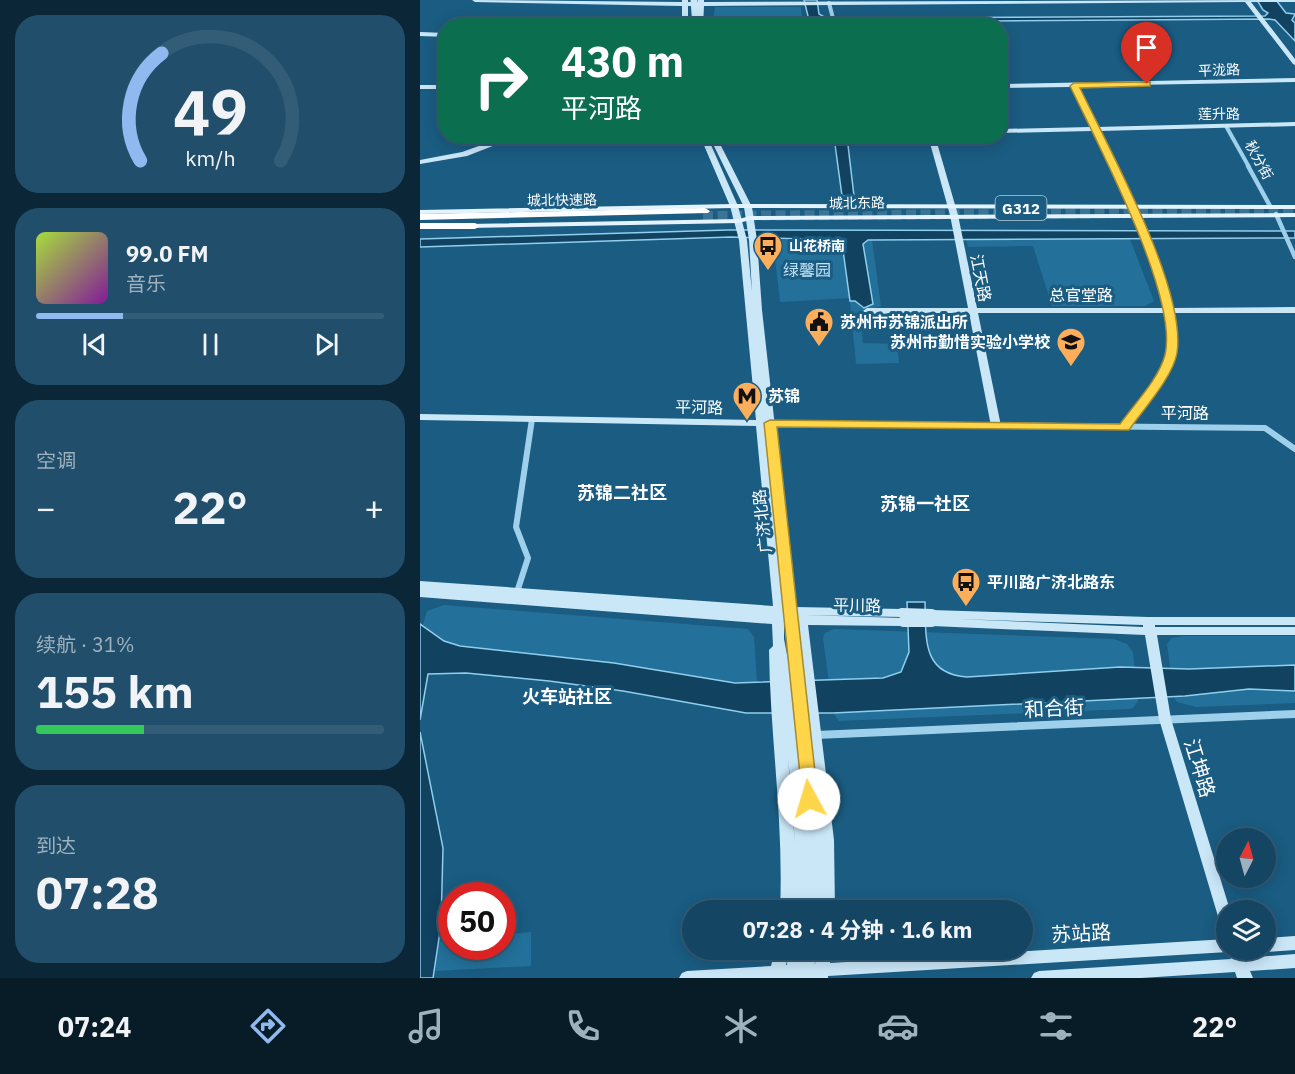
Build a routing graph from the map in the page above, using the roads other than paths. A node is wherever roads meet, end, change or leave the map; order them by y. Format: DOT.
graph roads {
  1 [pos="475,0"];
  2 [pos="637,0"];
  3 [pos="749,0"];
  4 [pos="1246,0"];
  5 [pos="1295,0"];
  6 [pos="693,1"];
  7 [pos="829,3"];
  8 [pos="688,18"];
  9 [pos="691,18"];
  10 [pos="696,18"];
  11 [pos="833,18"];
  12 [pos="420,34"];
  13 [pos="438,34"];
  14 [pos="1295,63"];
  15 [pos="1295,78"];
  16 [pos="1008,84"];
  17 [pos="1008,84"];
  18 [pos="1074,86"];
  19 [pos="420,87"];
  20 [pos="438,87"];
  21 [pos="1295,124"];
  22 [pos="1226,126"];
  23 [pos="1094,129"];
  24 [pos="1008,131"];
  25 [pos="492,144"];
  26 [pos="707,144"];
  27 [pos="716,144"];
  28 [pos="934,144"];
  29 [pos="420,162"];
  30 [pos="734,206"];
  31 [pos="1270,206"];
  32 [pos="748,207"];
  33 [pos="1295,207"];
  34 [pos="481,211"];
  35 [pos="1133,211"];
  36 [pos="953,212"];
  37 [pos="420,214"];
  38 [pos="1276,214"];
  39 [pos="1295,215"];
  40 [pos="750,218"];
  41 [pos="740,224"];
  42 [pos="420,225"];
  43 [pos="476,226"];
  44 [pos="748,240"];
  45 [pos="1295,256"];
  46 [pos="972,310"];
  47 [pos="1170,310"];
  48 [pos="1295,310"];
  49 [pos="867,311"];
  50 [pos="420,417"];
  51 [pos="532,419"];
  52 [pos="765,423"];
  53 [pos="996,426"];
  54 [pos="1124,428"];
  55 [pos="1295,449"];
  56 [pos="420,585"];
  57 [pos="517,592"];
  58 [pos="420,593"];
  59 [pos="786,619"];
  60 [pos="1295,621"];
  61 [pos="1149,626"];
  62 [pos="1295,632"];
  63 [pos="791,674"];
  64 [pos="1295,714"];
  65 [pos="795,716"];
  66 [pos="1165,719"];
  67 [pos="815,735"];
  68 [pos="799,762"];
  69 [pos="787,900"];
  70 [pos="801,900"];
  71 [pos="814,900"];
  72 [pos="828,900"];
  73 [pos="1220,900"];
  74 [pos="1295,942"];
  75 [pos="1276,944"];
  76 [pos="1216,947"];
  77 [pos="782,960"];
  78 [pos="791,960"];
  79 [pos="808,960"];
  80 [pos="1295,961"];
  81 [pos="1243,972"];
  82 [pos="821,974"];
  83 [pos="782,976"];
  84 [pos="687,978"];
  85 [pos="805,978"];
  86 [pos="1039,978"];
  1 -- 6 [label="street"];
  2 -- 6 [label="street"];
  3 -- 6 [label="street"];
  4 -- 5 [label="street"];
  4 -- 7 [label="street"];
  4 -- 14 [label="street"];
  6 -- 7 [label="street"];
  6 -- 8 [label="street"];
  6 -- 9 [label="street"];
  6 -- 10 [label="street, bridge"];
  7 -- 11 [label="street"];
  12 -- 13 [label="street"];
  15 -- 16 [label="street, 平泷路"];
  15 -- 18 [label="street, 平泷路"];
  17 -- 18 [label="street, 平泷路"];
  18 -- 23 [label="street"];
  19 -- 20 [label="street"];
  21 -- 22 [label="street, 莲升路"];
  22 -- 23 [label="street, 莲升路"];
  22 -- 31 [label="street, 秋分街"];
  23 -- 24 [label="street, 莲升路"];
  23 -- 35 [label="street"];
  25 -- 29 [label="street"];
  26 -- 30 [label="street, 广济北路"];
  27 -- 32 [label="street, 广济北路"];
  28 -- 36 [label="street, 江天路"];
  30 -- 32 [label="main road, 城北东路 / G312"];
  30 -- 34 [label="main road, 城北东路 / G312"];
  30 -- 41 [label="street, 广济北路"];
  31 -- 33 [label="main road, 城北东路 / G312"];
  31 -- 35 [label="main road, 城北东路 / G312"];
  32 -- 36 [label="main road, 城北东路 / G312"];
  32 -- 40 [label="street, 广济北路"];
  34 -- 37 [label="highway"];
  35 -- 36 [label="main road, 城北东路 / G312"];
  35 -- 38 [label="main road, 城北东路 / G312"];
  35 -- 47 [label="street"];
  36 -- 40 [label="main road, 城北东路 / G312"];
  36 -- 46 [label="street, 江天路"];
  37 -- 42 [label="highway, 城北快速路"];
  38 -- 39 [label="main road, 城北东路 / G312"];
  38 -- 45 [label="street"];
  40 -- 41 [label="main road, 城北东路 / G312"];
  40 -- 44 [label="street, 广济北路"];
  41 -- 43 [label="main road, 城北东路 / G312"];
  41 -- 44 [label="street, 广济北路"];
  42 -- 43 [label="highway"];
  44 -- 52 [label="street, 广济北路"];
  46 -- 47 [label="street, 总官堂路"];
  46 -- 49 [label="street, 总官堂路"];
  46 -- 53 [label="street, 江天路"];
  47 -- 48 [label="street, 总官堂路"];
  47 -- 54 [label="street"];
  50 -- 51 [label="street, 平河路"];
  51 -- 52 [label="street, 平河路"];
  51 -- 57 [label="street"];
  52 -- 53 [label="street, 平河路"];
  52 -- 59 [label="street, 广济北路"];
  53 -- 54 [label="street, 平河路"];
  54 -- 55 [label="street, 平河路"];
  56 -- 57 [label="street, 平川路"];
  57 -- 59 [label="street, 平川路"];
  58 -- 59 [label="street, 平川路"];
  59 -- 61 [label="street, 平川路, bridge"];
  59 -- 63 [label="street"];
  59 -- 63 [label="street, 广济北路"];
  60 -- 61 [label="street, 平川路"];
  61 -- 62 [label="street, 平川路"];
  61 -- 66 [label="street, 江坤路"];
  63 -- 65 [label="street"];
  63 -- 65 [label="street, 广济北路"];
  64 -- 66 [label="street, 和合街"];
  65 -- 67 [label="street"];
  65 -- 68 [label="street, 广济北路"];
  65 -- 69 [label="street"];
  66 -- 67 [label="street, 和合街"];
  66 -- 73 [label="street, 江坤路"];
  67 -- 72 [label="street"];
  68 -- 70 [label="street, 广济北路"];
  68 -- 71 [label="street, 广济北路"];
  74 -- 75 [label="street"];
  76 -- 82 [label="street, 苏站路"];
  77 -- 83 [label="street"];
  78 -- 83 [label="street, bridge"];
  79 -- 85 [label="street, bridge"];
  80 -- 81 [label="street"];
  81 -- 86 [label="street"];
  82 -- 83 [label="street, 苏站路"];
  83 -- 84 [label="street, 苏站路"];
}
